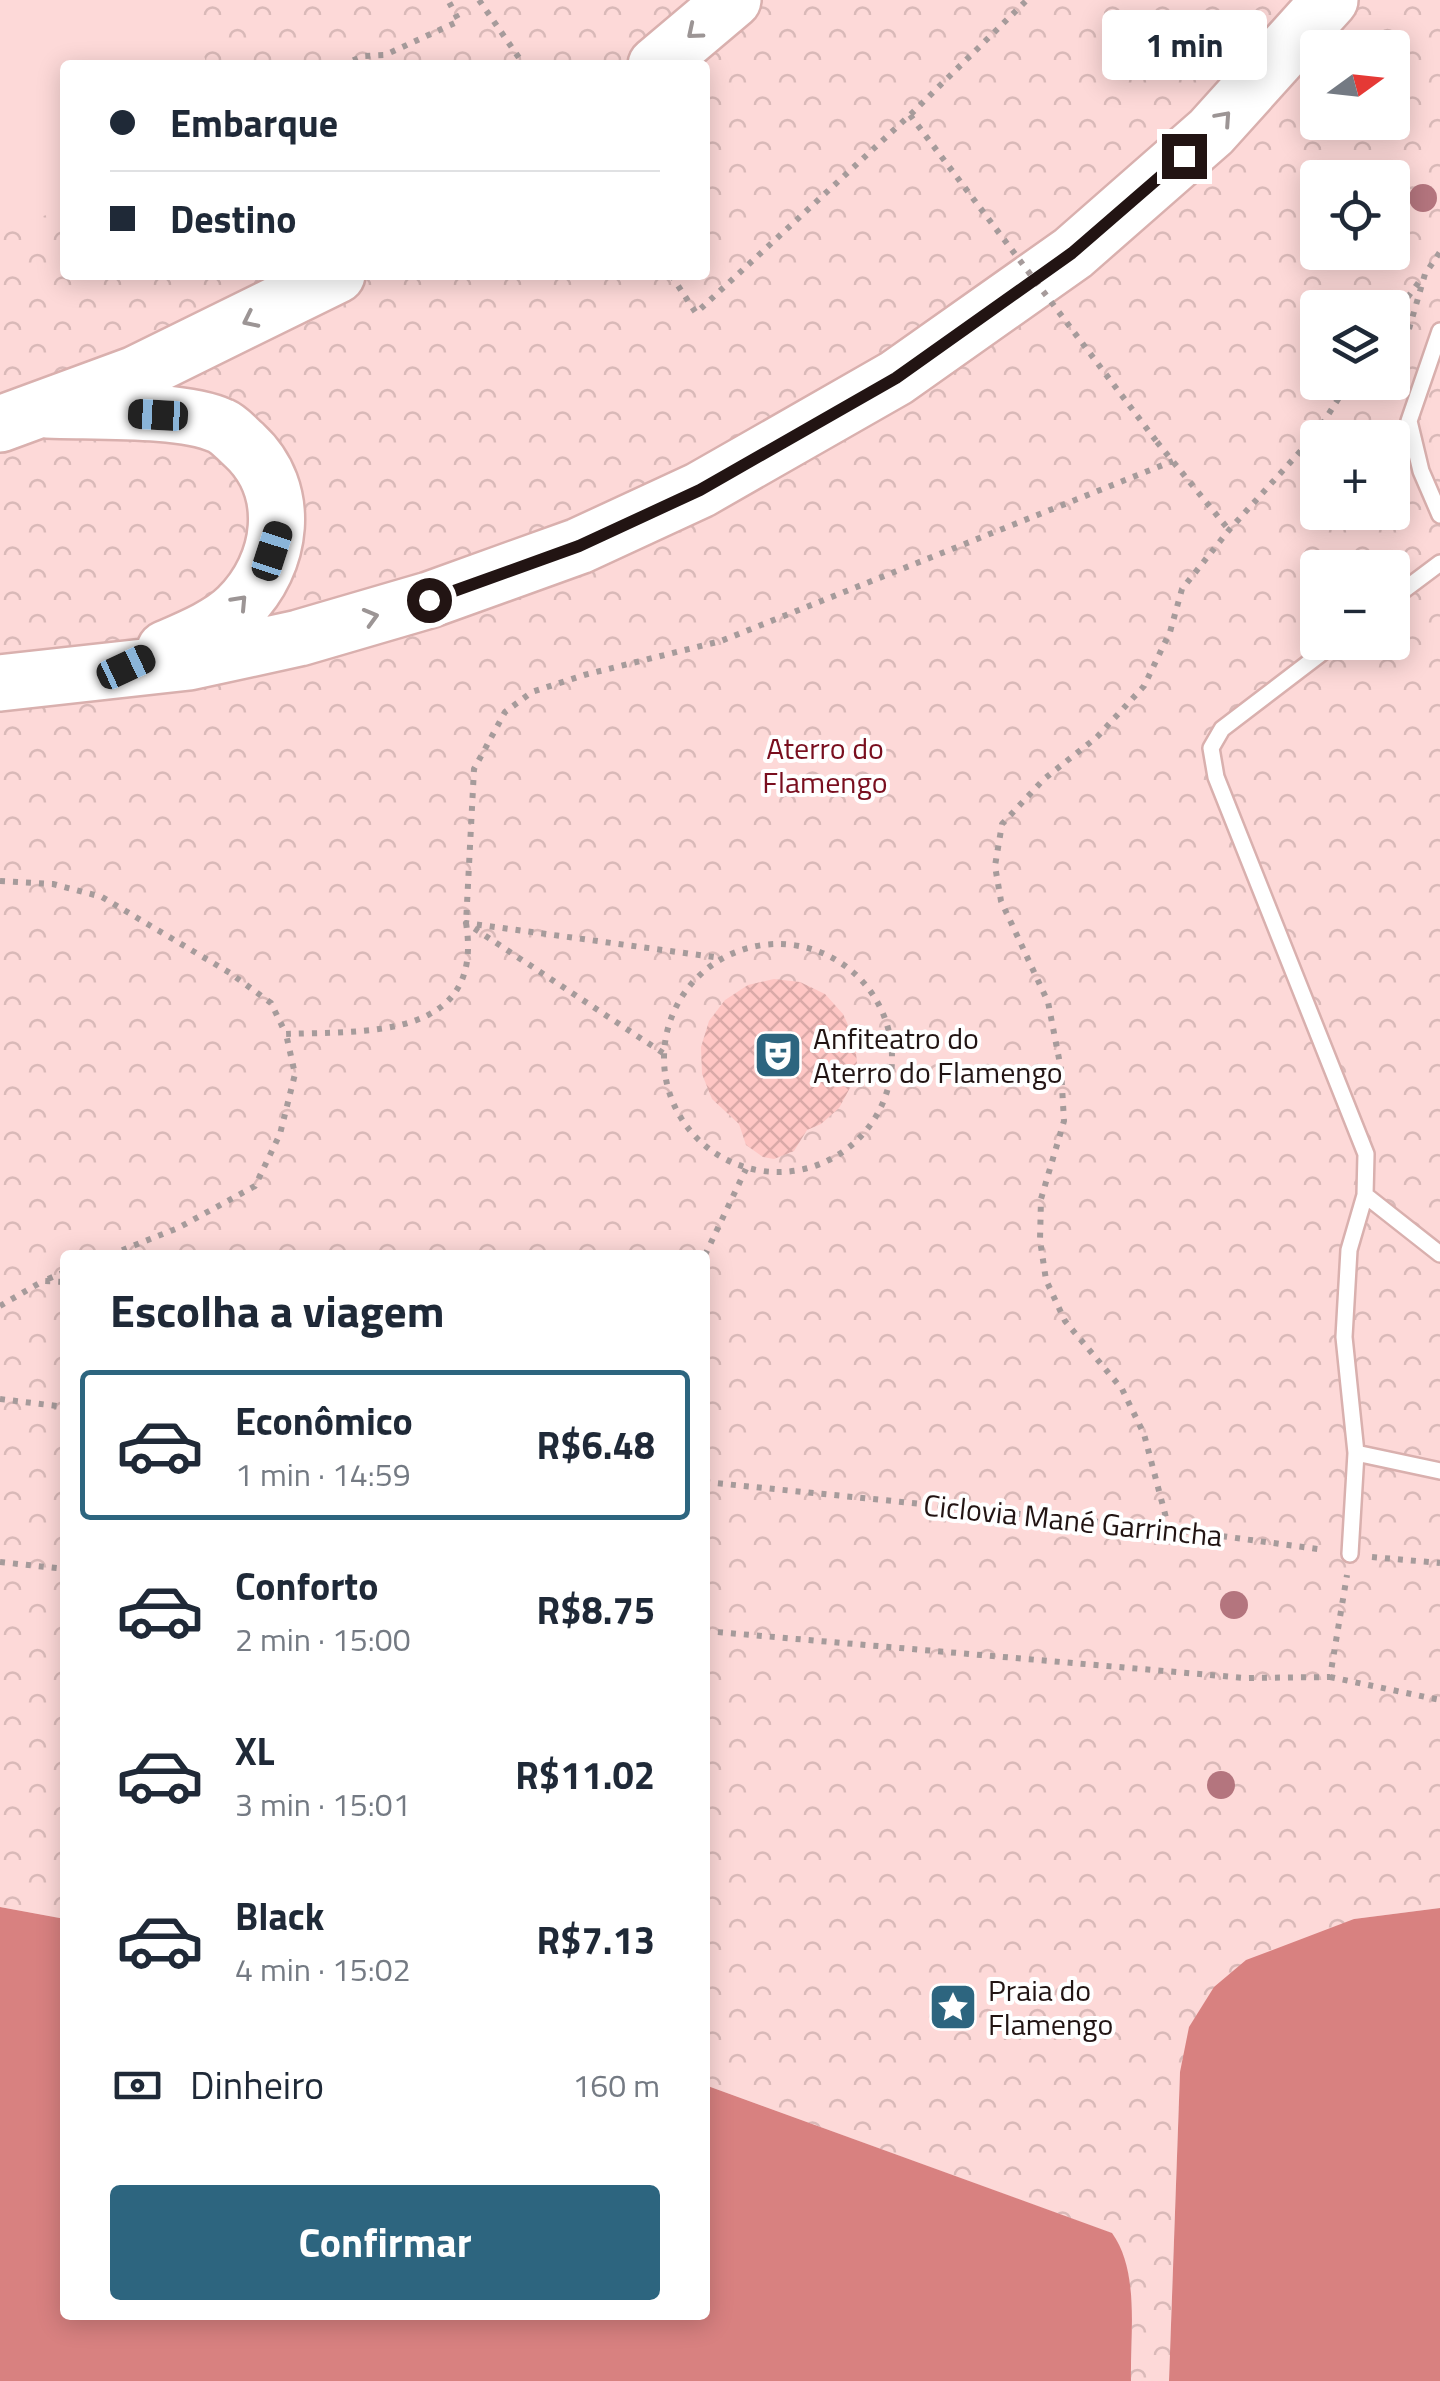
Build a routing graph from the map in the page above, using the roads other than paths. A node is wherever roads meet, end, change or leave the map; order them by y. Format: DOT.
graph roads {
  1 [pos="733,0"];
  2 [pos="1330,0"];
  3 [pos="662,60"];
  4 [pos="327,280"];
  5 [pos="1440,330"];
  6 [pos="23,417"];
  7 [pos="1440,514"];
  8 [pos="1440,563"];
  9 [pos="1410,586"];
  10 [pos="1312,660"];
  11 [pos="126,667"];
  12 [pos="0,683"];
  13 [pos="1365,1195"];
  14 [pos="1440,1254"];
  15 [pos="1356,1453"];
  16 [pos="1440,1471"];
  17 [pos="1350,1554"];
  1 -- 3 [label="highway, one-way"];
  11 -- 2 [label="highway, one-way"];
  4 -- 6 [label="highway, one-way"];
  5 -- 7 [label="lane"];
  11 -- 6 [label="highway, one-way"];
  8 -- 9 [label="lane"];
  10 -- 13 [label="lane"];
  11 -- 12 [label="highway"];
  13 -- 14 [label="lane"];
  13 -- 15 [label="lane"];
  15 -- 16 [label="lane"];
  15 -- 17 [label="lane"];
}
